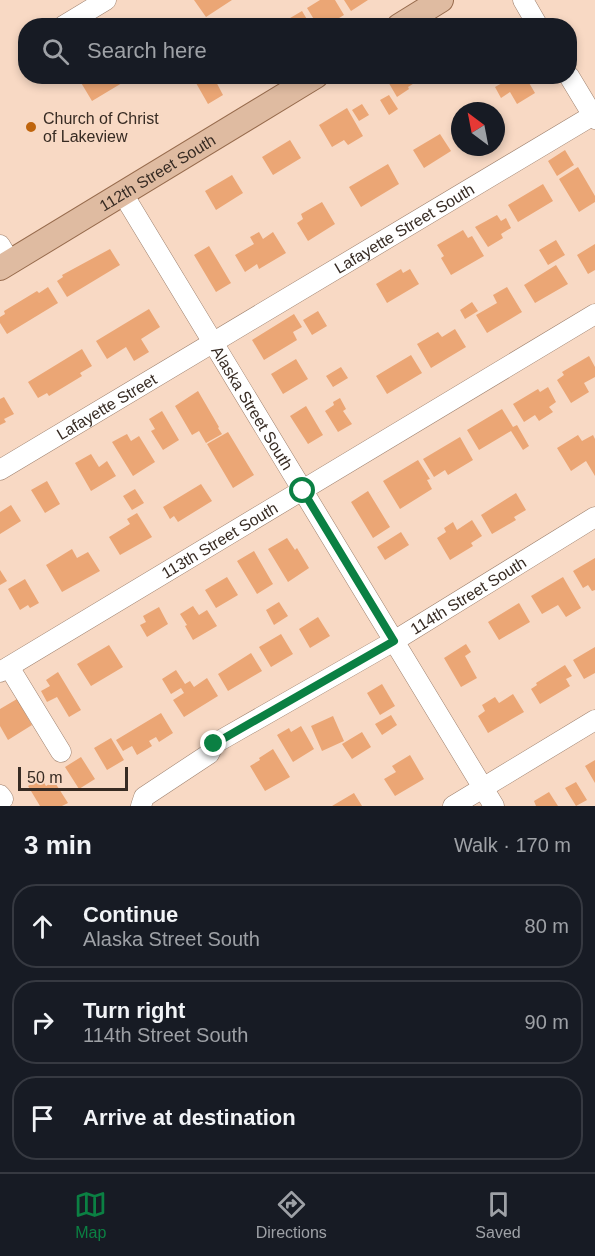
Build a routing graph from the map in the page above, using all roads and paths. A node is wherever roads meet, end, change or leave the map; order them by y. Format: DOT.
graph roads {
  1 [pos="106,0"];
  2 [pos="441,0"];
  3 [pos="523,0"];
  4 [pos="76,18"];
  5 [pos="412,18"];
  6 [pos="533,18"];
  7 [pos="302,84"];
  8 [pos="574,84"];
  9 [pos="594,116"];
  10 [pos="123,194"];
  11 [pos="3,259"];
  12 [pos="595,314"];
  13 [pos="214,343"];
  14 [pos="0,470"];
  15 [pos="303,491"];
  16 [pos="595,517"];
  17 [pos="394,641"];
  18 [pos="4,669"];
  19 [pos="595,720"];
  20 [pos="61,752"];
  21 [pos="483,788"];
  22 [pos="0,795"];
  23 [pos="0,801"];
  24 [pos="141,806"];
  25 [pos="453,806"];
  26 [pos="494,806"];
  1 -- 4 [label="street"];
  2 -- 5 [label="main road"];
  3 -- 6 [label="street"];
  7 -- 10 [label="main road, 112th Street South"];
  8 -- 9 [label="street"];
  9 -- 13 [label="street, Lafayette Street South"];
  10 -- 11 [label="main road, 112th Street South"];
  10 -- 13 [label="street, Alaska Street South"];
  12 -- 15 [label="street, 113th Street South"];
  13 -- 14 [label="street, Lafayette Street"];
  13 -- 15 [label="street, Alaska Street South"];
  15 -- 17 [label="street, Alaska Street South"];
  15 -- 18 [label="street, 113th Street South"];
  16 -- 17 [label="street, 114th Street South"];
  17 -- 21 [label="street, Alaska Street South"];
  17 -- 24 [label="street, 114th Street South"];
  18 -- 20 [label="street"];
  19 -- 21 [label="street"];
  21 -- 25 [label="street"];
  21 -- 26 [label="street, Alaska Street South"];
  22 -- 23 [label="street"];
}
